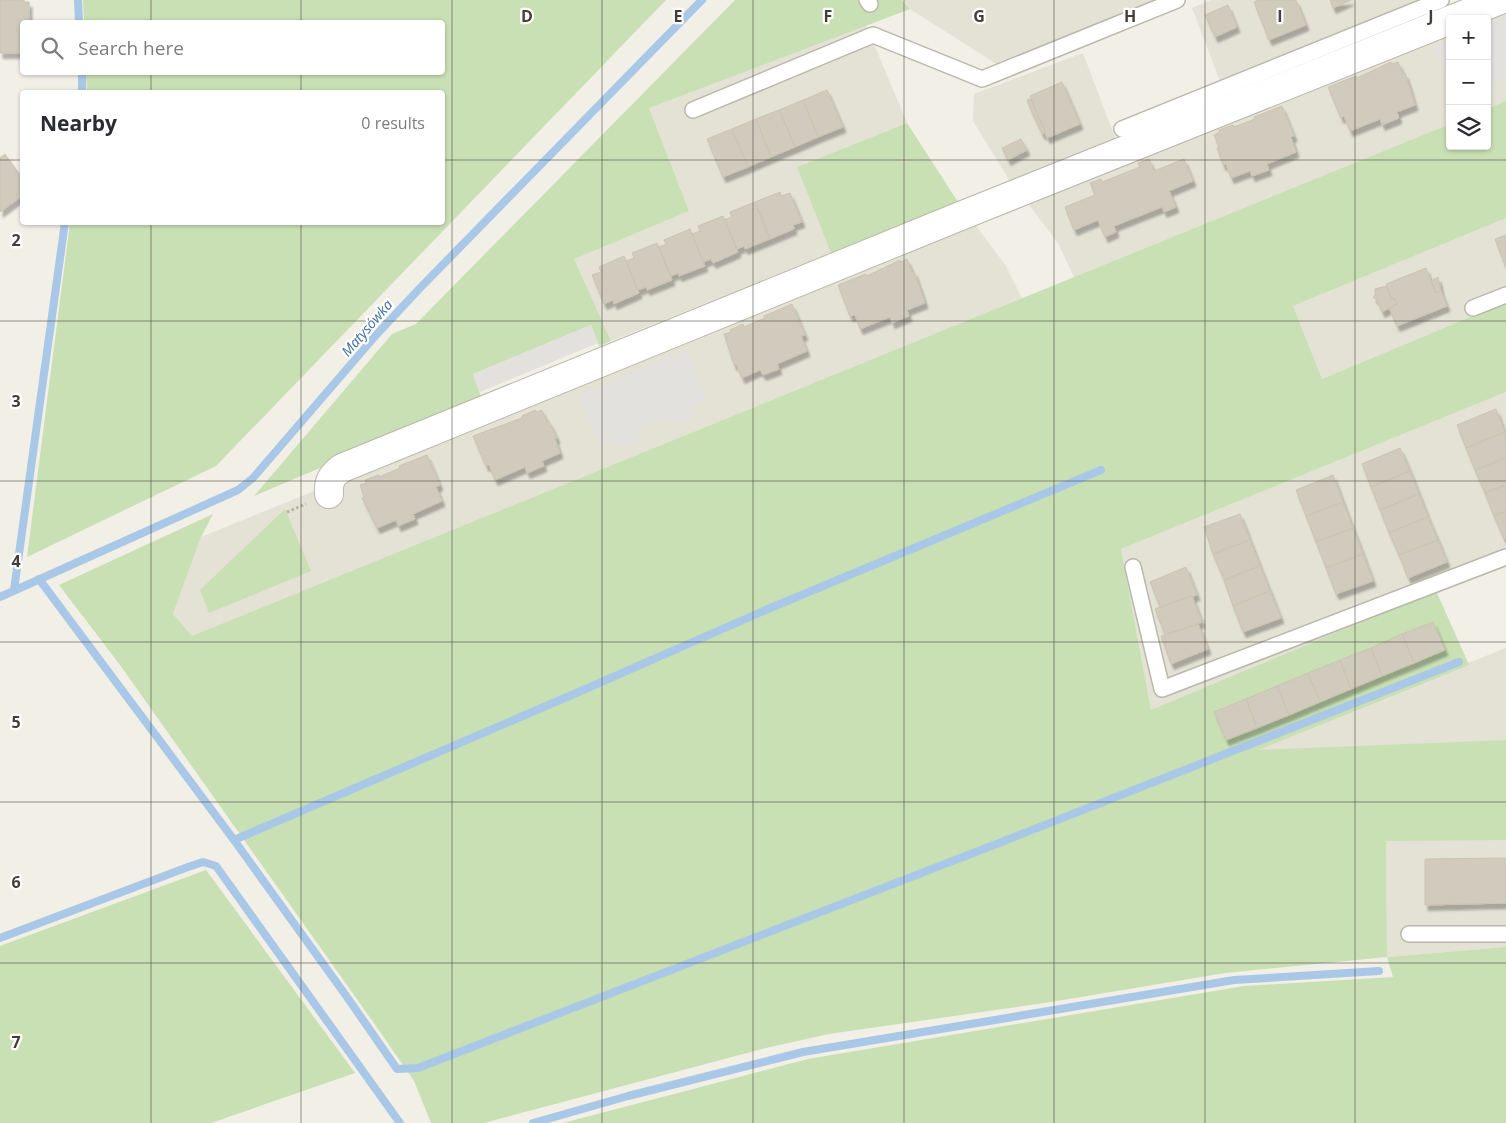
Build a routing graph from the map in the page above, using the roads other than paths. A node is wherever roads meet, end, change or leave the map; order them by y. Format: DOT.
graph roads {
  1 [pos="1177,0"];
  2 [pos="1440,0"];
  3 [pos="1500,0"];
  4 [pos="1463,15"];
  5 [pos="1446,22"];
  6 [pos="693,110"];
  7 [pos="1122,129"];
  8 [pos="1506,295"];
  9 [pos="1473,308"];
  10 [pos="329,494"];
  11 [pos="1506,557"];
  12 [pos="1133,568"];
  13 [pos="1409,934"];
  14 [pos="1506,934"];
  1 -- 6 [label="lane"];
  2 -- 7 [label="lane"];
  3 -- 4 [label="street"];
  5 -- 10 [label="street"];
  8 -- 9 [label="lane"];
  11 -- 12 [label="lane"];
  13 -- 14 [label="lane"];
}
